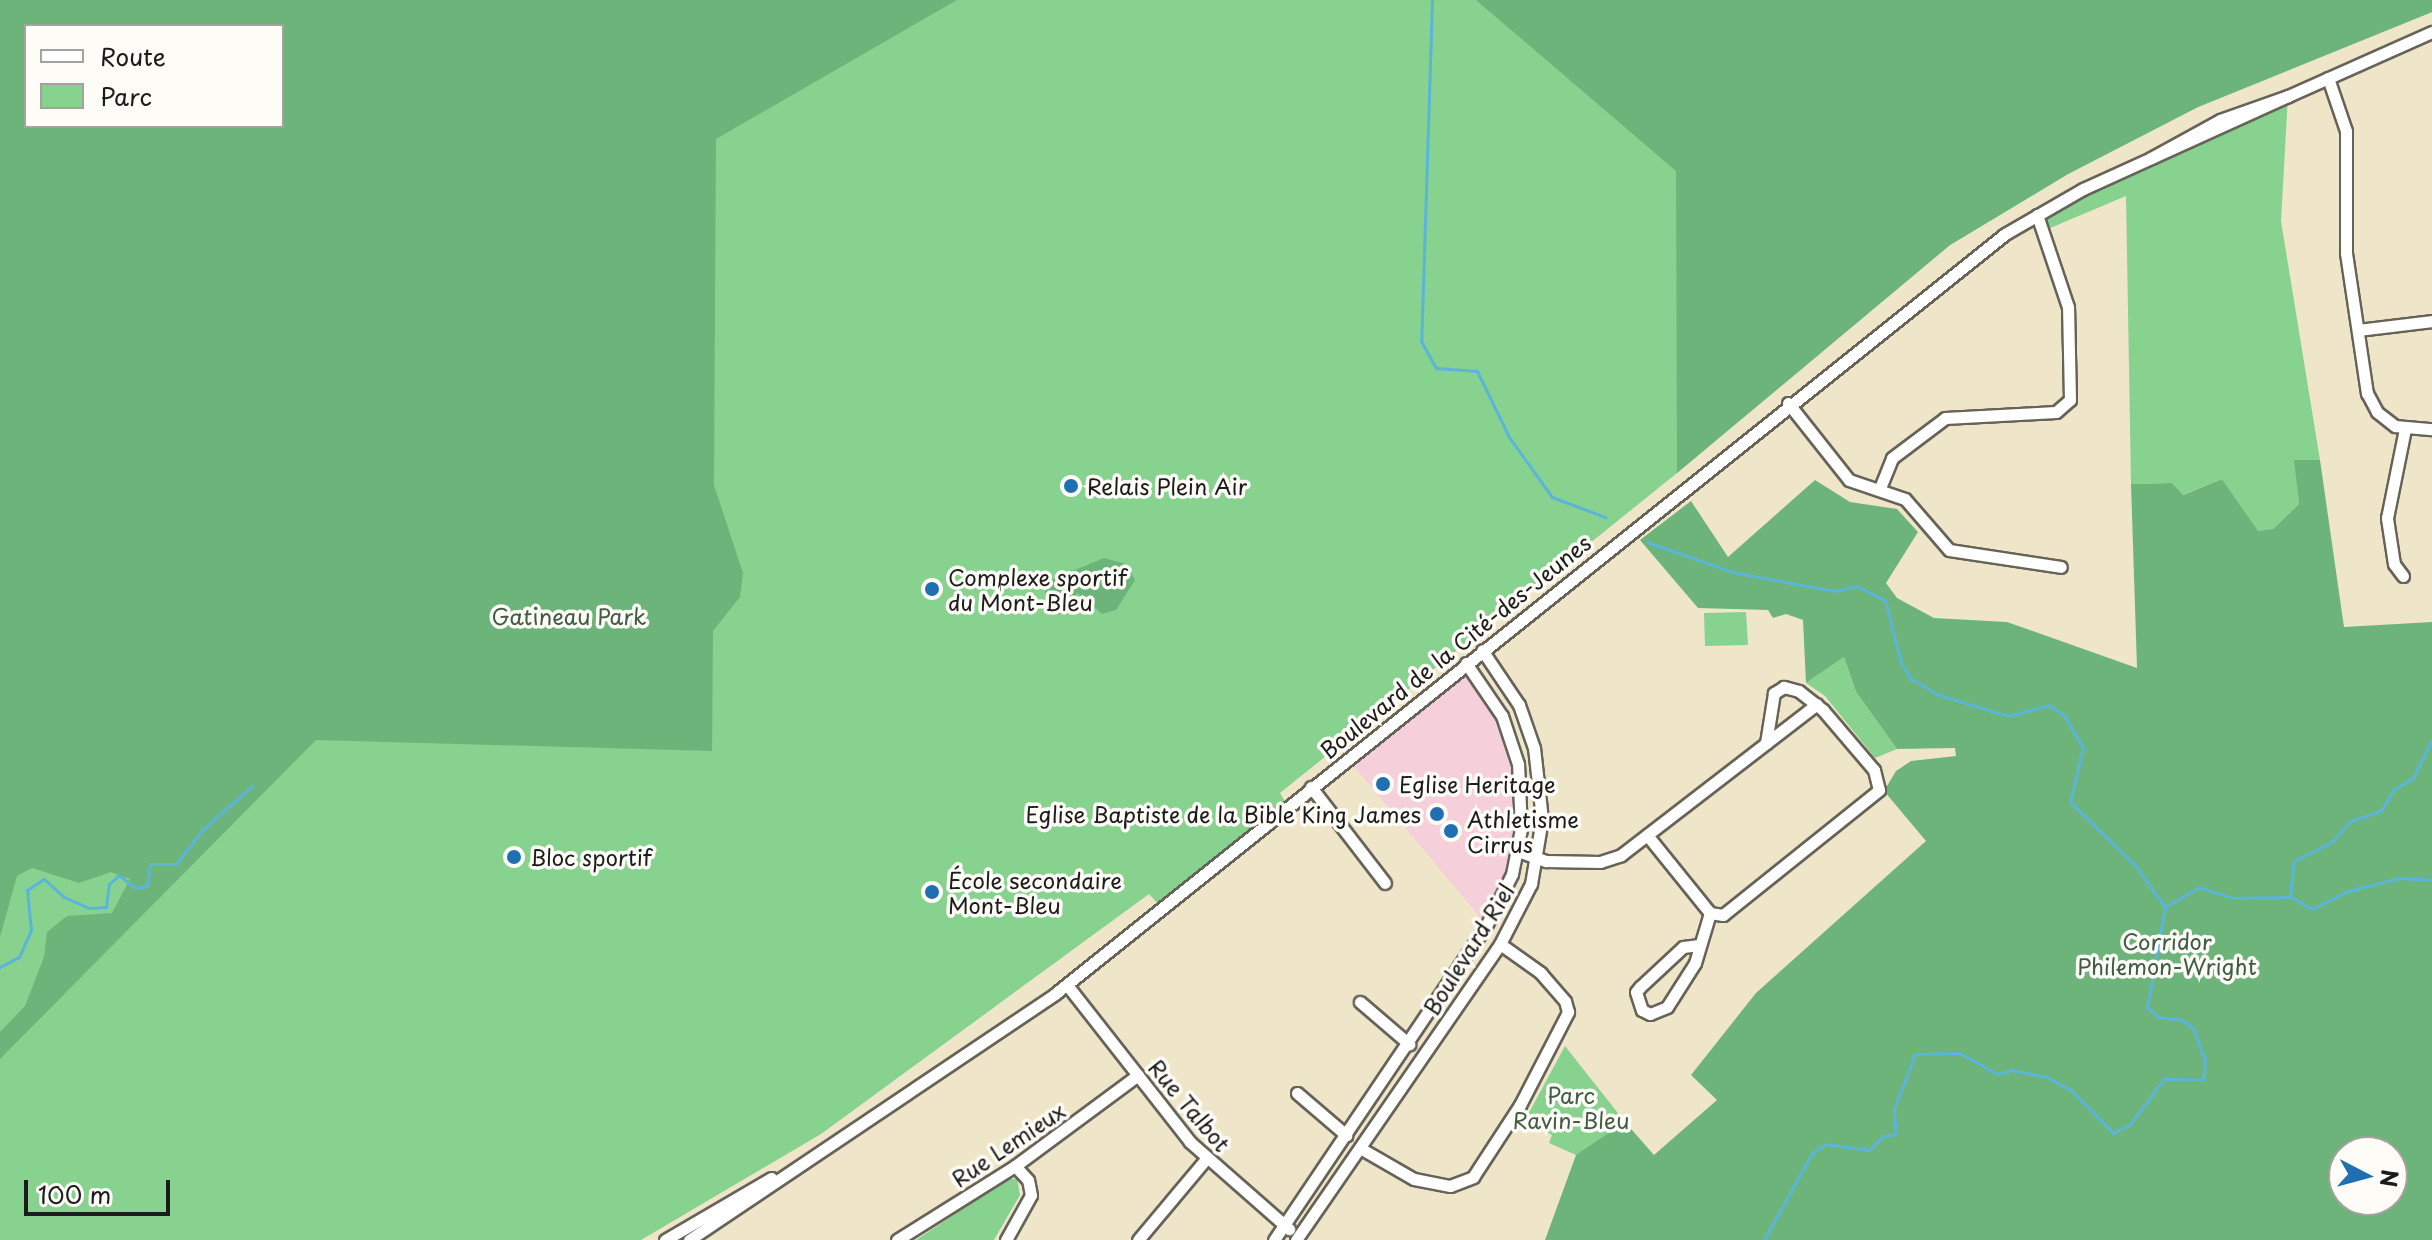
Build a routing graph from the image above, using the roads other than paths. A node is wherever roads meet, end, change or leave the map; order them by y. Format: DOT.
graph roads {
  1 [pos="2432,32"];
  2 [pos="2328,78"];
  3 [pos="2037,215"];
  4 [pos="2432,321"];
  5 [pos="2358,330"];
  6 [pos="1788,403"];
  7 [pos="2405,429"];
  8 [pos="2432,429"];
  9 [pos="1880,488"];
  10 [pos="2061,567"];
  11 [pos="2403,576"];
  12 [pos="1482,650"];
  13 [pos="1466,663"];
  14 [pos="1817,704"];
  15 [pos="1766,743"];
  16 [pos="1311,787"];
  17 [pos="1647,835"];
  18 [pos="1518,851"];
  19 [pos="1538,859"];
  20 [pos="1385,883"];
  21 [pos="1710,913"];
  22 [pos="1500,944"];
  23 [pos="1699,945"];
  24 [pos="1067,985"];
  25 [pos="1360,1002"];
  26 [pos="1409,1044"];
  27 [pos="1138,1075"];
  28 [pos="1297,1093"];
  29 [pos="1346,1135"];
  30 [pos="1360,1148"];
  31 [pos="1206,1159"];
  32 [pos="1015,1166"];
  33 [pos="786,1171"];
  34 [pos="707,1214"];
  35 [pos="694,1222"];
  36 [pos="1284,1225"];
  37 [pos="712,1226"];
  38 [pos="694,1238"];
  39 [pos="1297,1238"];
  40 [pos="665,1240"];
  41 [pos="717,1240"];
  42 [pos="897,1240"];
  43 [pos="1006,1240"];
  44 [pos="1138,1240"];
  45 [pos="1274,1240"];
  1 -- 2 [label="street, Boulevard de la Cité-des-Jeunes"];
  2 -- 3 [label="street, Boulevard de la Cité-des-Jeunes"];
  2 -- 5 [label="street"];
  3 -- 6 [label="street, Boulevard de la Cité-des-Jeunes"];
  3 -- 9 [label="street"];
  4 -- 5 [label="street"];
  5 -- 7 [label="street"];
  6 -- 9 [label="street"];
  6 -- 12 [label="street, Boulevard de la Cité-des-Jeunes"];
  7 -- 8 [label="street"];
  7 -- 11 [label="street"];
  9 -- 10 [label="street"];
  12 -- 13 [label="street, Boulevard de la Cité-des-Jeunes"];
  12 -- 19 [label="street, Boulevard Riel"];
  13 -- 16 [label="street, Boulevard de la Cité-des-Jeunes"];
  13 -- 18 [label="street, Boulevard Riel"];
  14 -- 15 [label="street"];
  14 -- 15 [label="street"];
  14 -- 21 [label="street"];
  15 -- 17 [label="street"];
  16 -- 20 [label="street"];
  16 -- 24 [label="street, Boulevard de la Cité-des-Jeunes"];
  17 -- 19 [label="street"];
  17 -- 21 [label="street"];
  18 -- 19 [label="street"];
  18 -- 26 [label="street, Boulevard Riel"];
  19 -- 22 [label="street, Boulevard Riel"];
  21 -- 23 [label="street"];
  22 -- 30 [label="street, Boulevard Riel"];
  22 -- 30 [label="street"];
  23 -- 23 [label="street"];
  24 -- 27 [label="street, Rue Talbot"];
  24 -- 33 [label="street, Boulevard de la Cité-des-Jeunes"];
  25 -- 26 [label="street"];
  26 -- 29 [label="street, Boulevard Riel"];
  27 -- 31 [label="street, Rue Talbot"];
  27 -- 32 [label="street, Rue Lemieux"];
  28 -- 29 [label="street"];
  29 -- 36 [label="street, Boulevard Riel"];
  30 -- 39 [label="street, Boulevard Riel"];
  31 -- 36 [label="street, Rue Talbot"];
  31 -- 44 [label="street"];
  32 -- 42 [label="street, Rue Lemieux"];
  32 -- 43 [label="street"];
  33 -- 34 [label="street, Boulevard de la Cité-des-Jeunes"];
  33 -- 37 [label="street, Boulevard de la Cité-des-Jeunes"];
  34 -- 35 [label="street, Boulevard de la Cité-des-Jeunes"];
  34 -- 37 [label="street"];
  35 -- 38 [label="street"];
  35 -- 40 [label="street, Boulevard de la Cité-des-Jeunes"];
  36 -- 39 [label="street, Rue Talbot"];
  36 -- 45 [label="street, Boulevard Riel"];
  37 -- 38 [label="street, Boulevard de la Cité-des-Jeunes"];
  37 -- 41 [label="street"];
}
